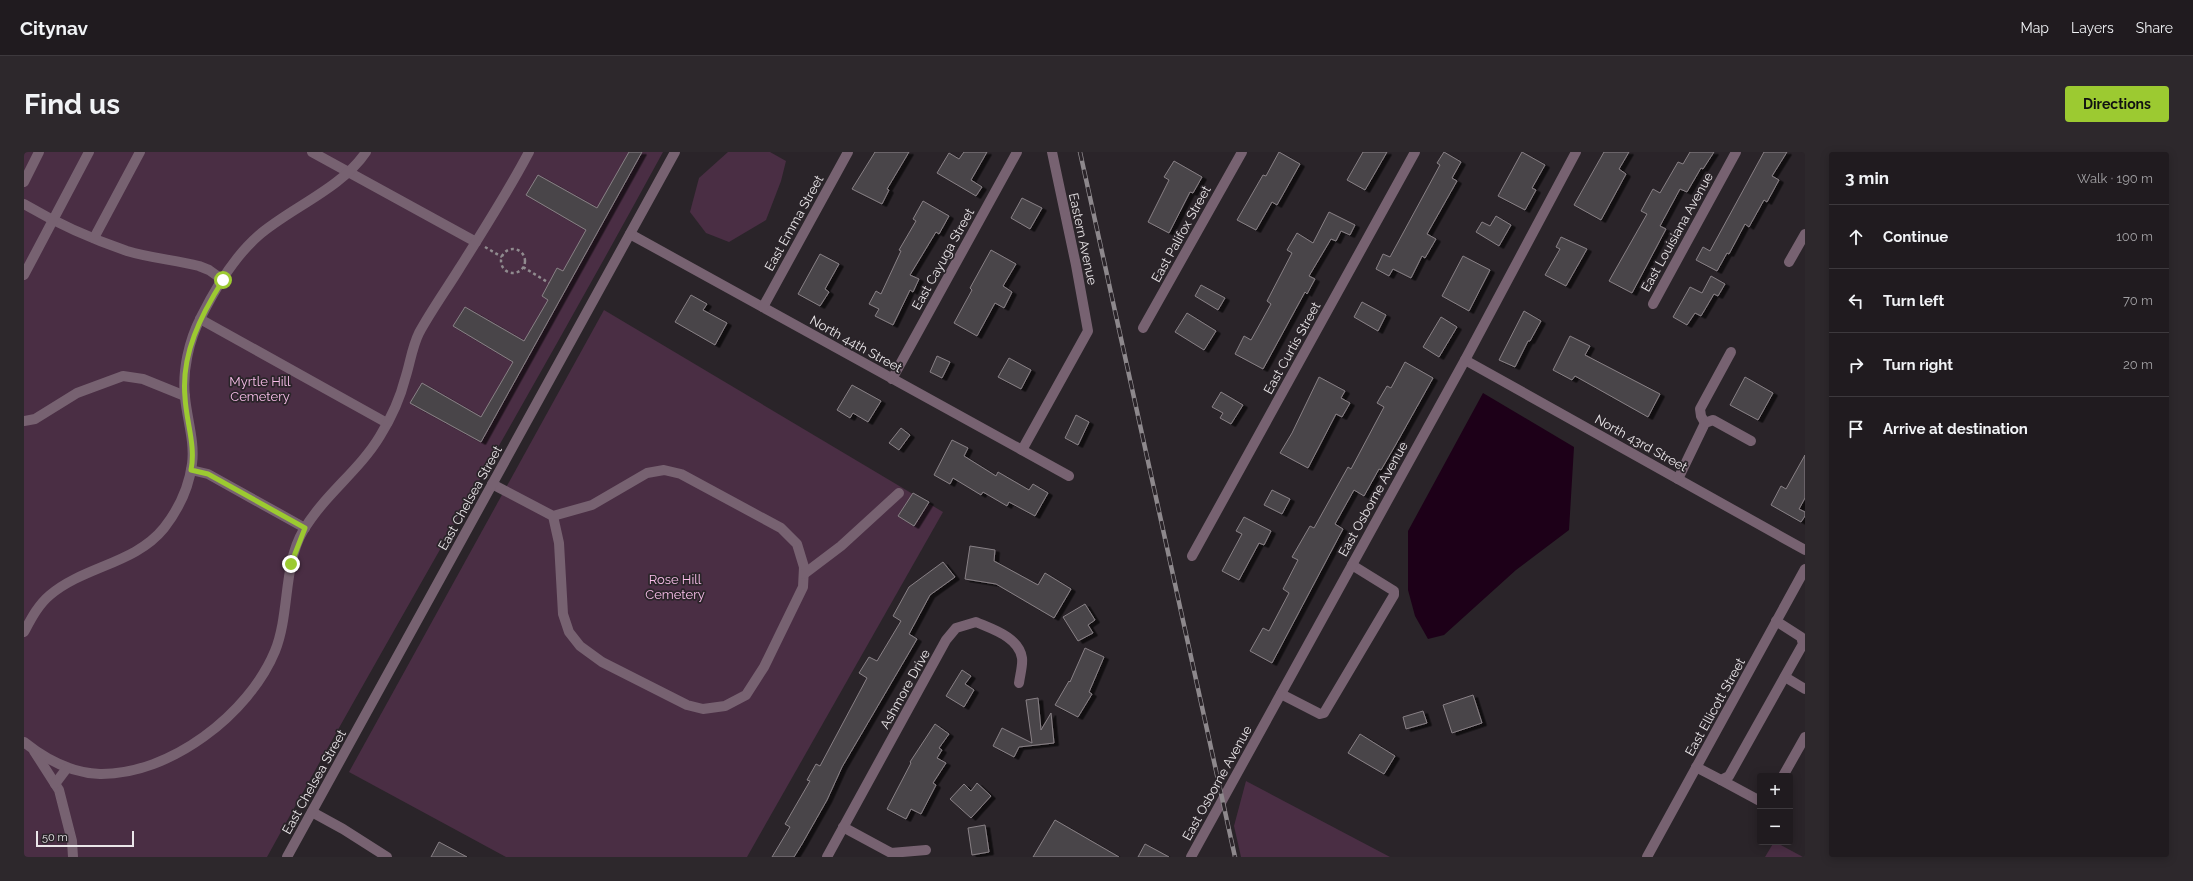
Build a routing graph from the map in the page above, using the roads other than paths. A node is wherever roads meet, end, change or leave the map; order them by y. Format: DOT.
graph roads {
  1 [pos="40,152"];
  2 [pos="89,152"];
  3 [pos="140,152"];
  4 [pos="312,152"];
  5 [pos="366,152"];
  6 [pos="529,152"];
  7 [pos="675,152"];
  8 [pos="848,152"];
  9 [pos="1017,152"];
  10 [pos="1052,152"];
  11 [pos="1242,152"];
  12 [pos="1415,152"];
  13 [pos="1576,152"];
  14 [pos="1736,152"];
  15 [pos="347,171"];
  16 [pos="24,182"];
  17 [pos="24,204"];
  18 [pos="53,220"];
  19 [pos="630,234"];
  20 [pos="1805,234"];
  21 [pos="94,238"];
  22 [pos="476,242"];
  23 [pos="1789,262"];
  24 [pos="24,275"];
  25 [pos="223,280"];
  26 [pos="1652,304"];
  27 [pos="762,308"];
  28 [pos="200,319"];
  29 [pos="1143,328"];
  30 [pos="1731,352"];
  31 [pos="1464,360"];
  32 [pos="892,379"];
  33 [pos="184,396"];
  34 [pos="24,421"];
  35 [pos="387,423"];
  36 [pos="1705,423"];
  37 [pos="1751,440"];
  38 [pos="1022,450"];
  39 [pos="191,470"];
  40 [pos="1069,476"];
  41 [pos="1678,479"];
  42 [pos="492,484"];
  43 [pos="899,493"];
  44 [pos="553,516"];
  45 [pos="305,528"];
  46 [pos="1805,550"];
  47 [pos="1192,556"];
  48 [pos="1352,565"];
  49 [pos="1805,569"];
  50 [pos="804,574"];
  51 [pos="1776,621"];
  52 [pos="24,632"];
  53 [pos="1785,676"];
  54 [pos="1019,683"];
  55 [pos="1805,689"];
  56 [pos="1281,694"];
  57 [pos="1805,737"];
  58 [pos="24,742"];
  59 [pos="33,749"];
  60 [pos="1696,767"];
  61 [pos="67,768"];
  62 [pos="1785,773"];
  63 [pos="1721,780"];
  64 [pos="55,784"];
  65 [pos="1757,798"];
  66 [pos="312,812"];
  67 [pos="843,827"];
  68 [pos="926,850"];
  69 [pos="73,857"];
  70 [pos="287,857"];
  71 [pos="386,857"];
  72 [pos="827,857"];
  73 [pos="1191,857"];
  74 [pos="1647,857"];
  1 -- 16 [label="street"];
  2 -- 18 [label="street"];
  3 -- 21 [label="street"];
  4 -- 15 [label="street"];
  5 -- 15 [label="street"];
  6 -- 22 [label="street"];
  7 -- 19 [label="street, East Chelsea Street"];
  8 -- 27 [label="street, East Emma Street"];
  9 -- 32 [label="street, East Cayuga Street"];
  10 -- 38 [label="street, Eastern Avenue"];
  11 -- 29 [label="street, East Palifox Street"];
  12 -- 47 [label="street, East Curtis Street"];
  13 -- 31 [label="street, East Osborne Avenue"];
  14 -- 26 [label="street, East Louisiana Avenue"];
  15 -- 22 [label="street"];
  15 -- 25 [label="street"];
  17 -- 18 [label="street"];
  18 -- 21 [label="street"];
  18 -- 24 [label="street"];
  19 -- 27 [label="street, North 44th Street"];
  19 -- 42 [label="street, East Chelsea Street"];
  20 -- 23 [label="street"];
  21 -- 25 [label="street"];
  22 -- 35 [label="street"];
  25 -- 28 [label="street"];
  27 -- 32 [label="street, North 44th Street"];
  28 -- 33 [label="street"];
  28 -- 35 [label="street"];
  30 -- 36 [label="street"];
  31 -- 41 [label="street, North 43rd Street"];
  31 -- 48 [label="street, East Osborne Avenue"];
  32 -- 38 [label="street, North 44th Street"];
  33 -- 34 [label="street"];
  33 -- 39 [label="street"];
  35 -- 45 [label="street"];
  36 -- 37 [label="street"];
  36 -- 41 [label="street"];
  38 -- 40 [label="street, North 44th Street"];
  39 -- 45 [label="street"];
  39 -- 52 [label="street"];
  41 -- 46 [label="street, North 43rd Street"];
  42 -- 44 [label="street"];
  42 -- 66 [label="street, East Chelsea Street"];
  43 -- 50 [label="street"];
  44 -- 50 [label="street"];
  44 -- 50 [label="street"];
  45 -- 61 [label="street"];
  48 -- 56 [label="street, East Osborne Avenue"];
  48 -- 56 [label="street"];
  49 -- 51 [label="street, East Ellicott Street"];
  51 -- 53 [label="street"];
  51 -- 60 [label="street, East Ellicott Street"];
  53 -- 55 [label="street"];
  53 -- 63 [label="street"];
  54 -- 67 [label="street, Ashmore Drive"];
  56 -- 73 [label="street, East Osborne Avenue"];
  57 -- 62 [label="street"];
  58 -- 59 [label="street"];
  59 -- 61 [label="street"];
  59 -- 64 [label="street"];
  60 -- 63 [label="street"];
  60 -- 74 [label="street, East Ellicott Street"];
  61 -- 64 [label="street"];
  63 -- 65 [label="street"];
  64 -- 69 [label="street"];
  66 -- 70 [label="street, East Chelsea Street"];
  66 -- 71 [label="street"];
  67 -- 68 [label="street"];
  67 -- 72 [label="street, Ashmore Drive"];
}
